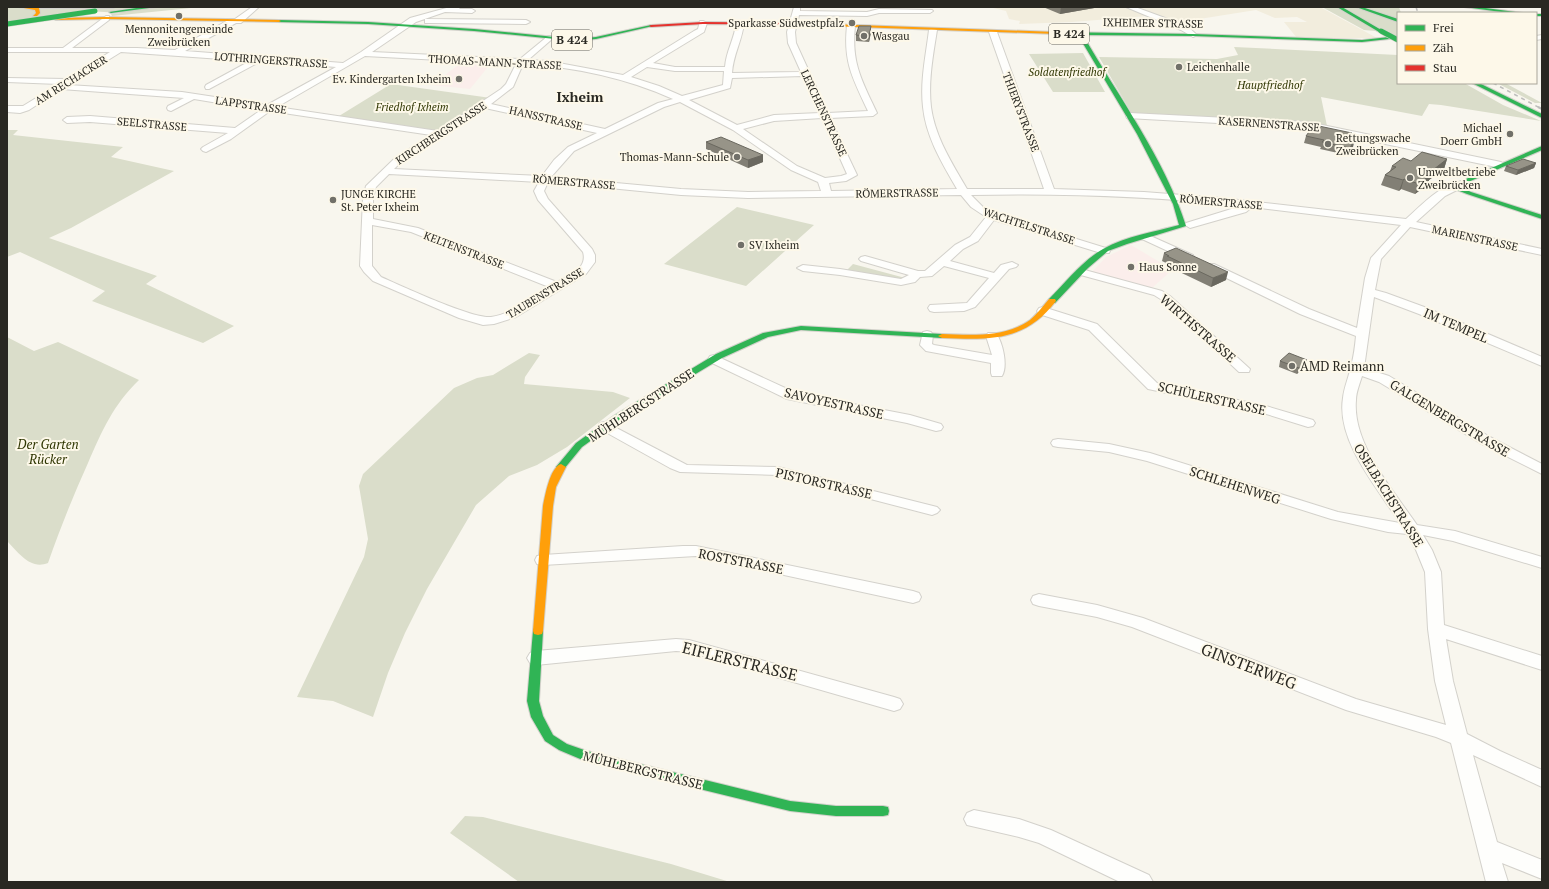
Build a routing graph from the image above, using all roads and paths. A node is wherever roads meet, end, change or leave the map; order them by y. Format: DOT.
graph roads {
  1 [pos="20,7"];
  2 [pos="41,7"];
  3 [pos="131,7"];
  4 [pos="155,7"];
  5 [pos="256,7"];
  6 [pos="458,7"];
  7 [pos="1129,7"];
  8 [pos="1339,7"];
  9 [pos="1358,7"];
  10 [pos="1466,7"];
  11 [pos="929,9"];
  12 [pos="797,10"];
  13 [pos="442,11"];
  14 [pos="472,11"];
  15 [pos="110,12"];
  16 [pos="1513,12"];
  17 [pos="236,21"];
  18 [pos="428,21"];
  19 [pos="1397,21"];
  20 [pos="526,22"];
  21 [pos="494,23"];
  22 [pos="703,23"];
  23 [pos="740,23"];
  24 [pos="7,24"];
  25 [pos="793,24"];
  26 [pos="404,26"];
  27 [pos="851,26"];
  28 [pos="483,30"];
  29 [pos="931,30"];
  30 [pos="993,32"];
  31 [pos="1080,34"];
  32 [pos="1193,35"];
  33 [pos="548,38"];
  34 [pos="1397,39"];
  35 [pos="1397,39"];
  36 [pos="66,49"];
  37 [pos="7,50"];
  38 [pos="119,50"];
  39 [pos="175,53"];
  40 [pos="364,54"];
  41 [pos="259,59"];
  42 [pos="522,61"];
  43 [pos="343,65"];
  44 [pos="647,65"];
  45 [pos="728,73"];
  46 [pos="806,74"];
  47 [pos="624,78"];
  48 [pos="7,80"];
  49 [pos="1477,84"];
  50 [pos="62,86"];
  51 [pos="7,87"];
  52 [pos="209,87"];
  53 [pos="192,97"];
  54 [pos="681,99"];
  55 [pos="485,105"];
  56 [pos="171,108"];
  57 [pos="269,108"];
  58 [pos="7,109"];
  59 [pos="825,116"];
  60 [pos="1130,116"];
  61 [pos="1542,116"];
  62 [pos="67,120"];
  63 [pos="736,128"];
  64 [pos="236,131"];
  65 [pos="606,132"];
  66 [pos="440,134"];
  67 [pos="1542,148"];
  68 [pos="206,149"];
  69 [pos="1501,165"];
  70 [pos="386,171"];
  71 [pos="545,179"];
  72 [pos="824,181"];
  73 [pos="1456,187"];
  74 [pos="1050,191"];
  75 [pos="964,192"];
  76 [pos="827,195"];
  77 [pos="1171,197"];
  78 [pos="1250,204"];
  79 [pos="992,216"];
  80 [pos="1542,217"];
  81 [pos="368,222"];
  82 [pos="1408,223"];
  83 [pos="1190,225"];
  84 [pos="1146,237"];
  85 [pos="1105,251"];
  86 [pos="1542,252"];
  87 [pos="865,259"];
  88 [pos="942,262"];
  89 [pos="1012,265"];
  90 [pos="366,266"];
  91 [pos="804,268"];
  92 [pos="1081,272"];
  93 [pos="917,274"];
  94 [pos="996,277"];
  95 [pos="558,287"];
  96 [pos="1369,293"];
  97 [pos="934,308"];
  98 [pos="1043,311"];
  99 [pos="927,334"];
  100 [pos="1364,334"];
  101 [pos="992,336"];
  102 [pos="714,359"];
  103 [pos="1542,362"];
  104 [pos="1244,369"];
  105 [pos="1357,370"];
  106 [pos="1308,424"];
  107 [pos="605,426"];
  108 [pos="936,427"];
  109 [pos="1058,443"];
  110 [pos="1542,470"];
  111 [pos="932,510"];
  112 [pos="1412,530"];
  113 [pos="543,560"];
  114 [pos="1542,563"];
  115 [pos="913,597"];
  116 [pos="1039,600"];
  117 [pos="1436,629"];
  118 [pos="536,658"];
  119 [pos="1542,663"];
  120 [pos="894,704"];
  121 [pos="1458,738"];
  122 [pos="1542,779"];
  123 [pos="883,811"];
  124 [pos="974,819"];
  125 [pos="1488,848"];
  126 [pos="1542,870"];
  127 [pos="1142,882"];
  128 [pos="1497,882"];
  1 -- 24 [label="main road, bridge"];
  2 -- 15 [label="main road"];
  3 -- 24 [label="main road, bridge"];
  4 -- 15 [label="main road"];
  5 -- 17 [label="street"];
  6 -- 13 [label="street"];
  7 -- 32 [label="street"];
  8 -- 35 [label="main road, bridge"];
  9 -- 19 [label="main road"];
  10 -- 16 [label="main road"];
  11 -- 12 [label="street"];
  11 -- 29 [label="street, WACHTELSTRASSE"];
  12 -- 25 [label="street, LERCHENSTRASSE"];
  13 -- 14 [label="street"];
  13 -- 26 [label="street"];
  15 -- 17 [label="main road, B 424"];
  15 -- 24 [label="main road"];
  15 -- 36 [label="street"];
  17 -- 26 [label="main road, B 424"];
  17 -- 39 [label="street"];
  18 -- 21 [label="street"];
  20 -- 21 [label="street"];
  21 -- 28 [label="street"];
  22 -- 23 [label="main road, B 424"];
  22 -- 33 [label="main road, B 424"];
  22 -- 44 [label="street"];
  23 -- 25 [label="main road, IXHEIMER STRASSE / B 424"];
  23 -- 45 [label="street"];
  25 -- 27 [label="main road, IXHEIMER STRASSE / B 424"];
  25 -- 46 [label="street, LERCHENSTRASSE"];
  26 -- 28 [label="main road, B 424"];
  26 -- 40 [label="street"];
  27 -- 29 [label="main road, IXHEIMER STRASSE / B 424"];
  27 -- 59 [label="street"];
  28 -- 33 [label="main road, B 424"];
  29 -- 30 [label="main road, IXHEIMER STRASSE / B 424"];
  29 -- 75 [label="street, WACHTELSTRASSE"];
  30 -- 31 [label="main road, IXHEIMER STRASSE / B 424"];
  30 -- 74 [label="street, THIERYSTRASSE"];
  31 -- 32 [label="main road, IXHEIMER STRASSE / B 424"];
  31 -- 60 [label="main road"];
  32 -- 34 [label="main road, IXHEIMER STRASSE / B 424"];
  33 -- 42 [label="street, KIRCHBERGSTRASSE"];
  36 -- 37 [label="street, LOTHRINGERSTRASSE"];
  36 -- 38 [label="street, LOTHRINGERSTRASSE"];
  38 -- 39 [label="street, LOTHRINGERSTRASSE"];
  38 -- 50 [label="street, AM RECHACKER"];
  39 -- 41 [label="street, LOTHRINGERSTRASSE"];
  40 -- 42 [label="street, THOMAS-MANN-STRASSE"];
  40 -- 43 [label="street"];
  41 -- 43 [label="street, LOTHRINGERSTRASSE"];
  41 -- 52 [label="street"];
  42 -- 47 [label="street, THOMAS-MANN-STRASSE"];
  42 -- 55 [label="street, KIRCHBERGSTRASSE"];
  43 -- 57 [label="street"];
  44 -- 45 [label="street"];
  44 -- 47 [label="street"];
  45 -- 46 [label="street"];
  45 -- 54 [label="street, TAUBENSTRASSE"];
  46 -- 59 [label="street, LERCHENSTRASSE"];
  47 -- 54 [label="street, THOMAS-MANN-STRASSE"];
  48 -- 50 [label="street, LAPPSTRASSE"];
  49 -- 61 [label="main road"];
  50 -- 51 [label="street, LAPPSTRASSE"];
  50 -- 53 [label="street, LAPPSTRASSE"];
  50 -- 58 [label="street, AM RECHACKER"];
  53 -- 56 [label="street"];
  53 -- 57 [label="street, LAPPSTRASSE"];
  54 -- 63 [label="street, THOMAS-MANN-STRASSE"];
  54 -- 65 [label="street, TAUBENSTRASSE"];
  55 -- 65 [label="street, HANSSTRASSE"];
  55 -- 66 [label="street, KIRCHBERGSTRASSE"];
  57 -- 64 [label="street"];
  57 -- 66 [label="street, LAPPSTRASSE"];
  59 -- 63 [label="street"];
  59 -- 72 [label="street, LERCHENSTRASSE"];
  60 -- 69 [label="street, KASERNENSTRASSE"];
  60 -- 77 [label="main road"];
  62 -- 64 [label="street, SEELSTRASSE"];
  63 -- 72 [label="street, THOMAS-MANN-STRASSE"];
  64 -- 68 [label="street"];
  65 -- 71 [label="street, TAUBENSTRASSE"];
  66 -- 70 [label="street, KIRCHBERGSTRASSE"];
  67 -- 69 [label="main road, OSELBACHSTRASSE"];
  69 -- 73 [label="main road, OSELBACHSTRASSE"];
  70 -- 71 [label="street, RÖMERSTRASSE"];
  70 -- 81 [label="street, KIRCHBERGSTRASSE"];
  71 -- 76 [label="street, RÖMERSTRASSE"];
  71 -- 95 [label="street, TAUBENSTRASSE"];
  72 -- 76 [label="street"];
  73 -- 80 [label="main road"];
  73 -- 82 [label="street, OSELBACHSTRASSE"];
  74 -- 75 [label="street, RÖMERSTRASSE"];
  74 -- 77 [label="street, RÖMERSTRASSE"];
  75 -- 76 [label="street, RÖMERSTRASSE"];
  75 -- 79 [label="street, WACHTELSTRASSE"];
  77 -- 78 [label="street, RÖMERSTRASSE"];
  77 -- 84 [label="main road, MÜHLBERGSTRASSE"];
  78 -- 82 [label="street, RÖMERSTRASSE"];
  78 -- 83 [label="street"];
  79 -- 85 [label="street, WACHTELSTRASSE"];
  79 -- 88 [label="street"];
  81 -- 90 [label="street, KIRCHBERGSTRASSE"];
  81 -- 95 [label="street, KELTENSTRASSE"];
  82 -- 86 [label="street, MARIENSTRASSE"];
  82 -- 96 [label="street, OSELBACHSTRASSE"];
  84 -- 85 [label="main road, MÜHLBERGSTRASSE"];
  84 -- 100 [label="street"];
  85 -- 92 [label="main road, MÜHLBERGSTRASSE"];
  87 -- 93 [label="street"];
  88 -- 93 [label="street"];
  88 -- 94 [label="street"];
  89 -- 94 [label="street"];
  90 -- 95 [label="street, TAUBENSTRASSE"];
  91 -- 93 [label="street"];
  92 -- 98 [label="main road, MÜHLBERGSTRASSE"];
  92 -- 104 [label="street, WIRTHSTRASSE"];
  94 -- 97 [label="street"];
  96 -- 100 [label="street, OSELBACHSTRASSE"];
  96 -- 103 [label="street, IM TEMPEL"];
  98 -- 101 [label="main road, MÜHLBERGSTRASSE"];
  98 -- 106 [label="street, SCHÜLERSTRASSE"];
  99 -- 101 [label="main road, MÜHLBERGSTRASSE"];
  99 -- 101 [label="street"];
  99 -- 102 [label="main road, MÜHLBERGSTRASSE"];
  100 -- 105 [label="street, OSELBACHSTRASSE"];
  102 -- 107 [label="main road, MÜHLBERGSTRASSE"];
  102 -- 108 [label="street, SAVOYESTRASSE"];
  105 -- 110 [label="street, GALGENBERGSTRASSE"];
  105 -- 112 [label="street, OSELBACHSTRASSE"];
  107 -- 111 [label="street, PISTORSTRASSE"];
  107 -- 113 [label="main road, MÜHLBERGSTRASSE"];
  109 -- 112 [label="street, SCHLEHENWEG"];
  112 -- 114 [label="street, SCHLEHENWEG"];
  112 -- 117 [label="street, OSELBACHSTRASSE"];
  113 -- 115 [label="street, ROSTSTRASSE"];
  113 -- 118 [label="main road, MÜHLBERGSTRASSE"];
  116 -- 121 [label="street, GINSTERWEG"];
  117 -- 119 [label="street"];
  117 -- 121 [label="street, OSELBACHSTRASSE"];
  118 -- 120 [label="street, EIFLERSTRASSE"];
  118 -- 123 [label="main road, MÜHLBERGSTRASSE"];
  121 -- 122 [label="street, GINSTERWEG"];
  121 -- 125 [label="street, OSELBACHSTRASSE"];
  124 -- 127 [label="street"];
  125 -- 126 [label="street"];
  125 -- 128 [label="street, OSELBACHSTRASSE"];
}
